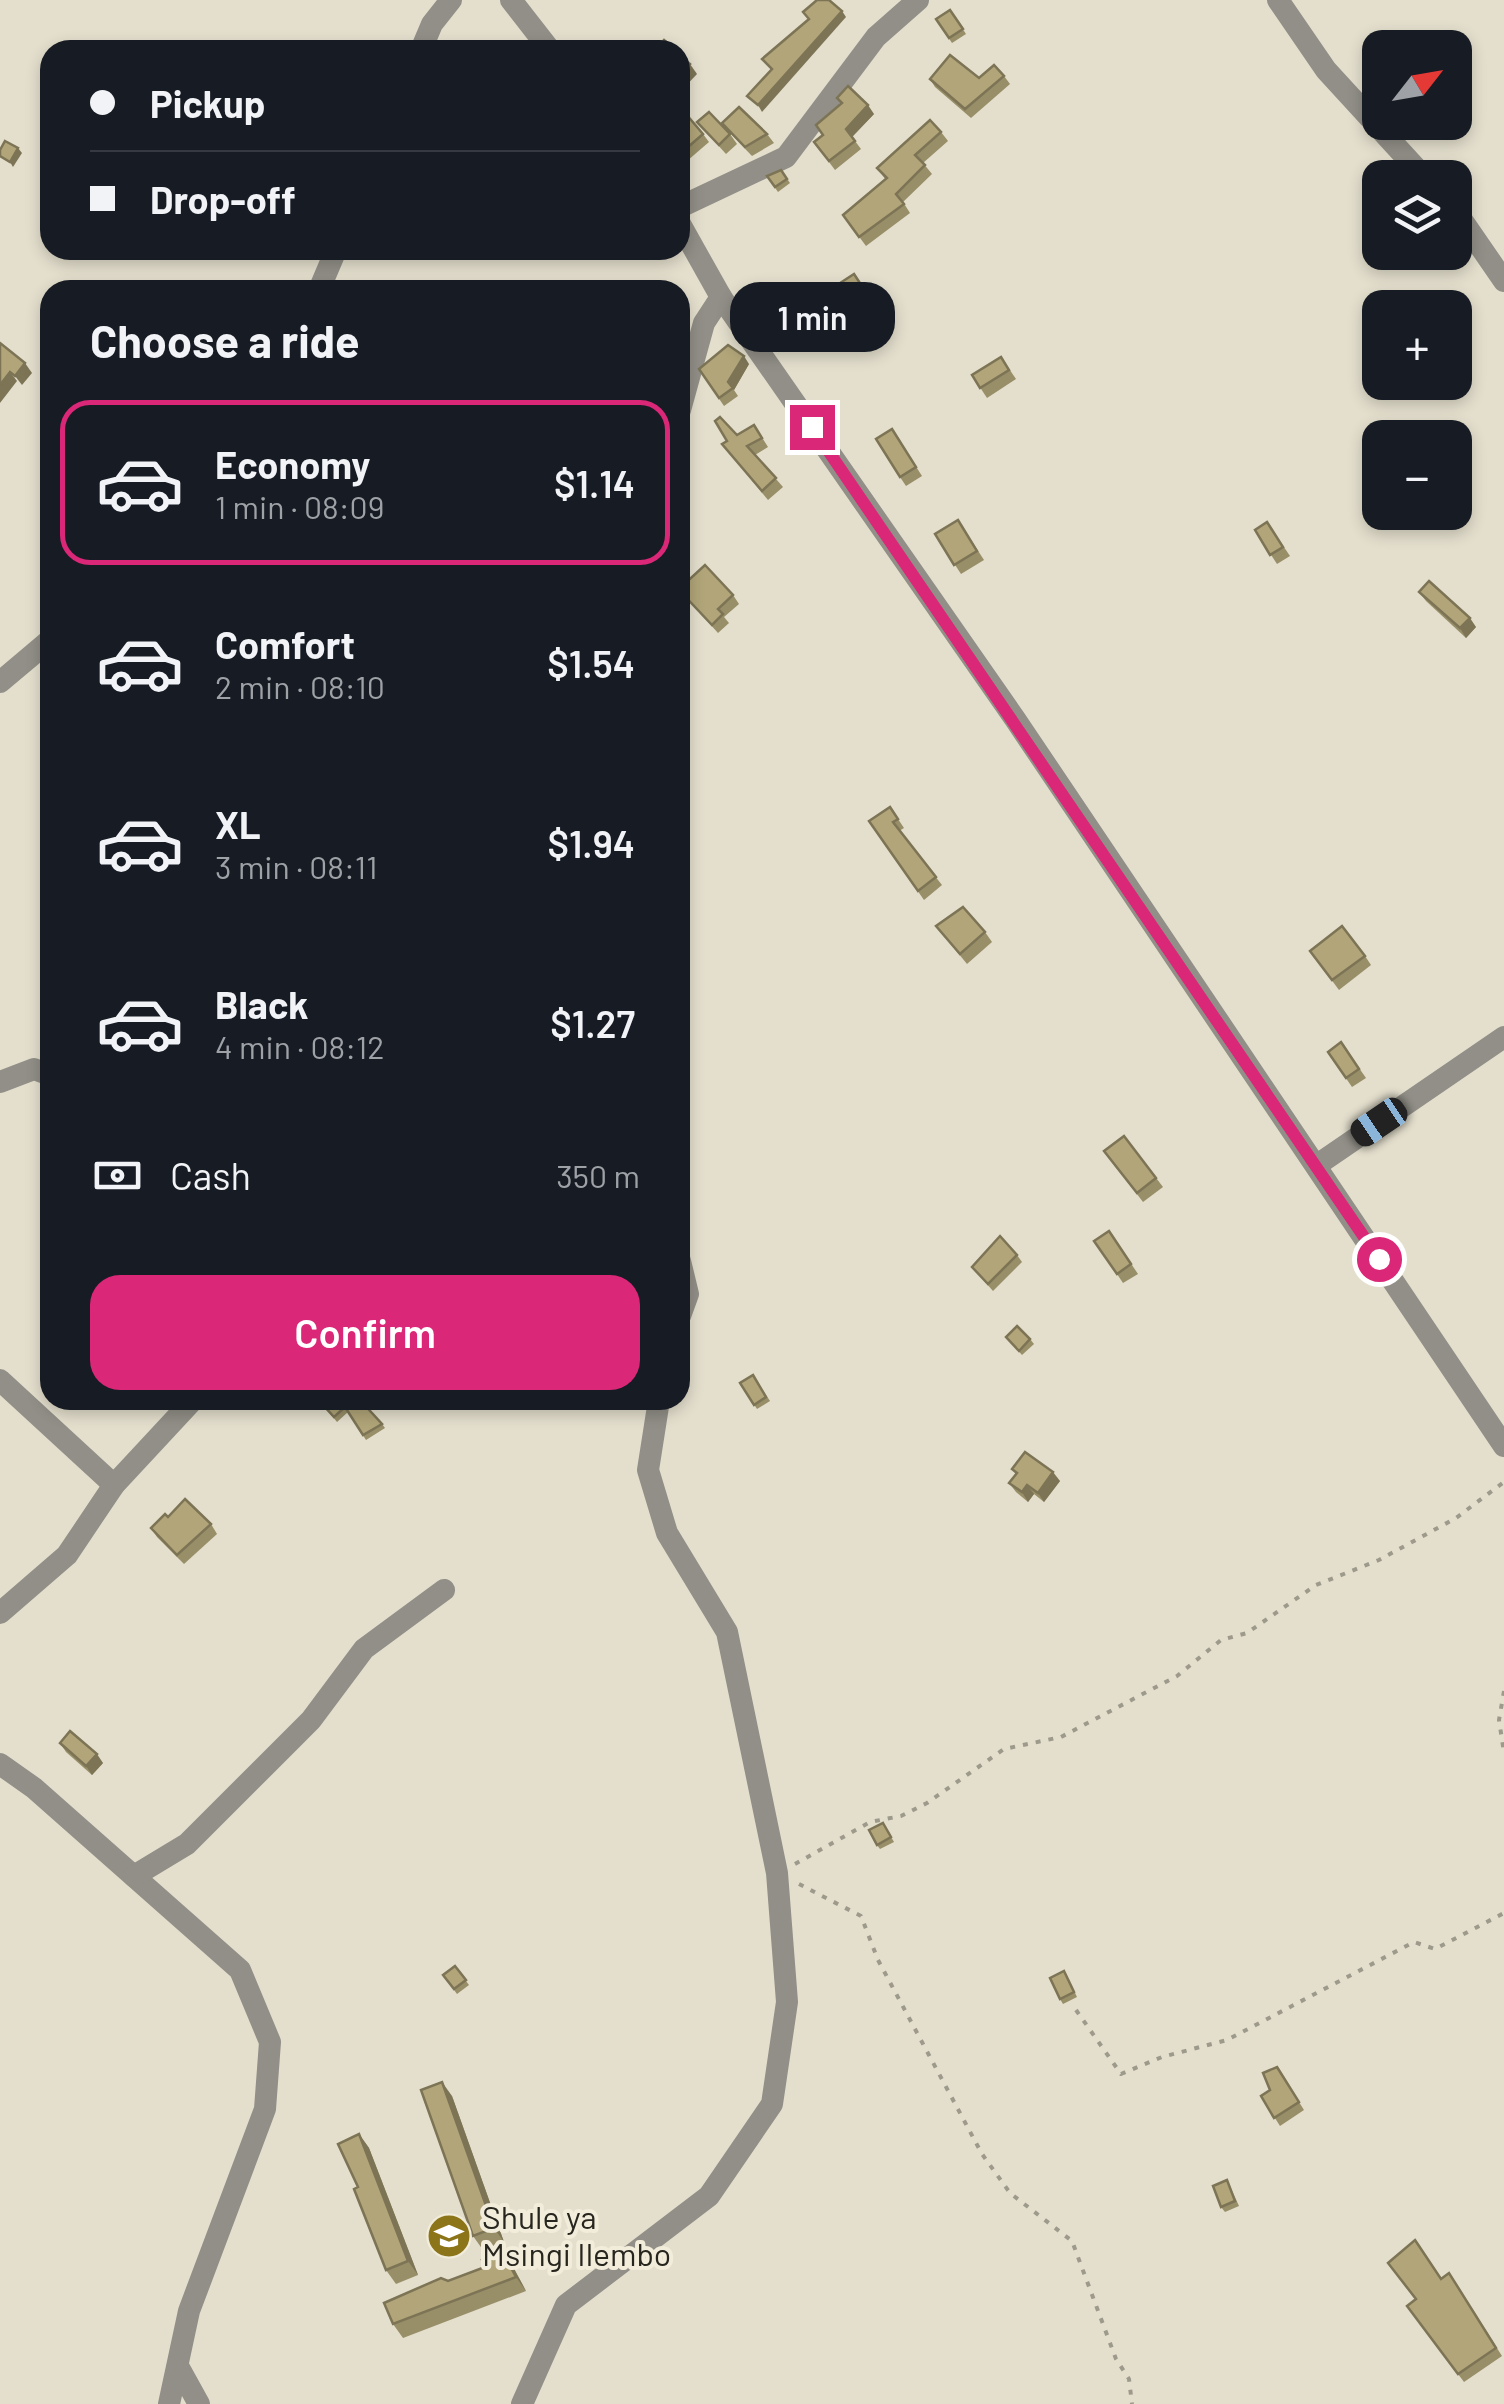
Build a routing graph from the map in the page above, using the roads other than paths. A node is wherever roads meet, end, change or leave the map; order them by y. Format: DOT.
graph roads {
  1 [pos="451,0"];
  2 [pos="511,0"];
  3 [pos="918,0"];
  4 [pos="1278,0"];
  5 [pos="425,40"];
  6 [pos="542,40"];
  7 [pos="1408,160"];
  8 [pos="690,202"];
  9 [pos="1472,235"];
  10 [pos="690,242"];
  11 [pos="1504,281"];
  12 [pos="722,298"];
  13 [pos="690,374"];
  14 [pos="40,648"];
  15 [pos="0,682"];
  16 [pos="1504,1037"];
  17 [pos="40,1072"];
  18 [pos="0,1082"];
  19 [pos="1317,1165"];
  20 [pos="0,1380"];
  21 [pos="184,1410"];
  22 [pos="657,1410"];
  23 [pos="1504,1446"];
  24 [pos="114,1485"];
  25 [pos="444,1590"];
  26 [pos="0,1612"];
  27 [pos="0,1764"];
  28 [pos="134,1876"];
  29 [pos="178,2366"];
  30 [pos="169,2404"];
  31 [pos="200,2404"];
  32 [pos="522,2404"];
  1 -- 5 [label="street"];
  2 -- 6 [label="street"];
  3 -- 8 [label="street"];
  4 -- 7 [label="street"];
  9 -- 11 [label="street"];
  10 -- 12 [label="street"];
  12 -- 13 [label="street"];
  12 -- 19 [label="street"];
  14 -- 15 [label="street"];
  16 -- 19 [label="street"];
  17 -- 18 [label="street"];
  19 -- 23 [label="street"];
  20 -- 24 [label="street"];
  21 -- 24 [label="street"];
  22 -- 32 [label="street"];
  24 -- 26 [label="street"];
  25 -- 28 [label="street"];
  27 -- 28 [label="street"];
  28 -- 29 [label="street"];
  29 -- 30 [label="street"];
  29 -- 31 [label="street"];
}
